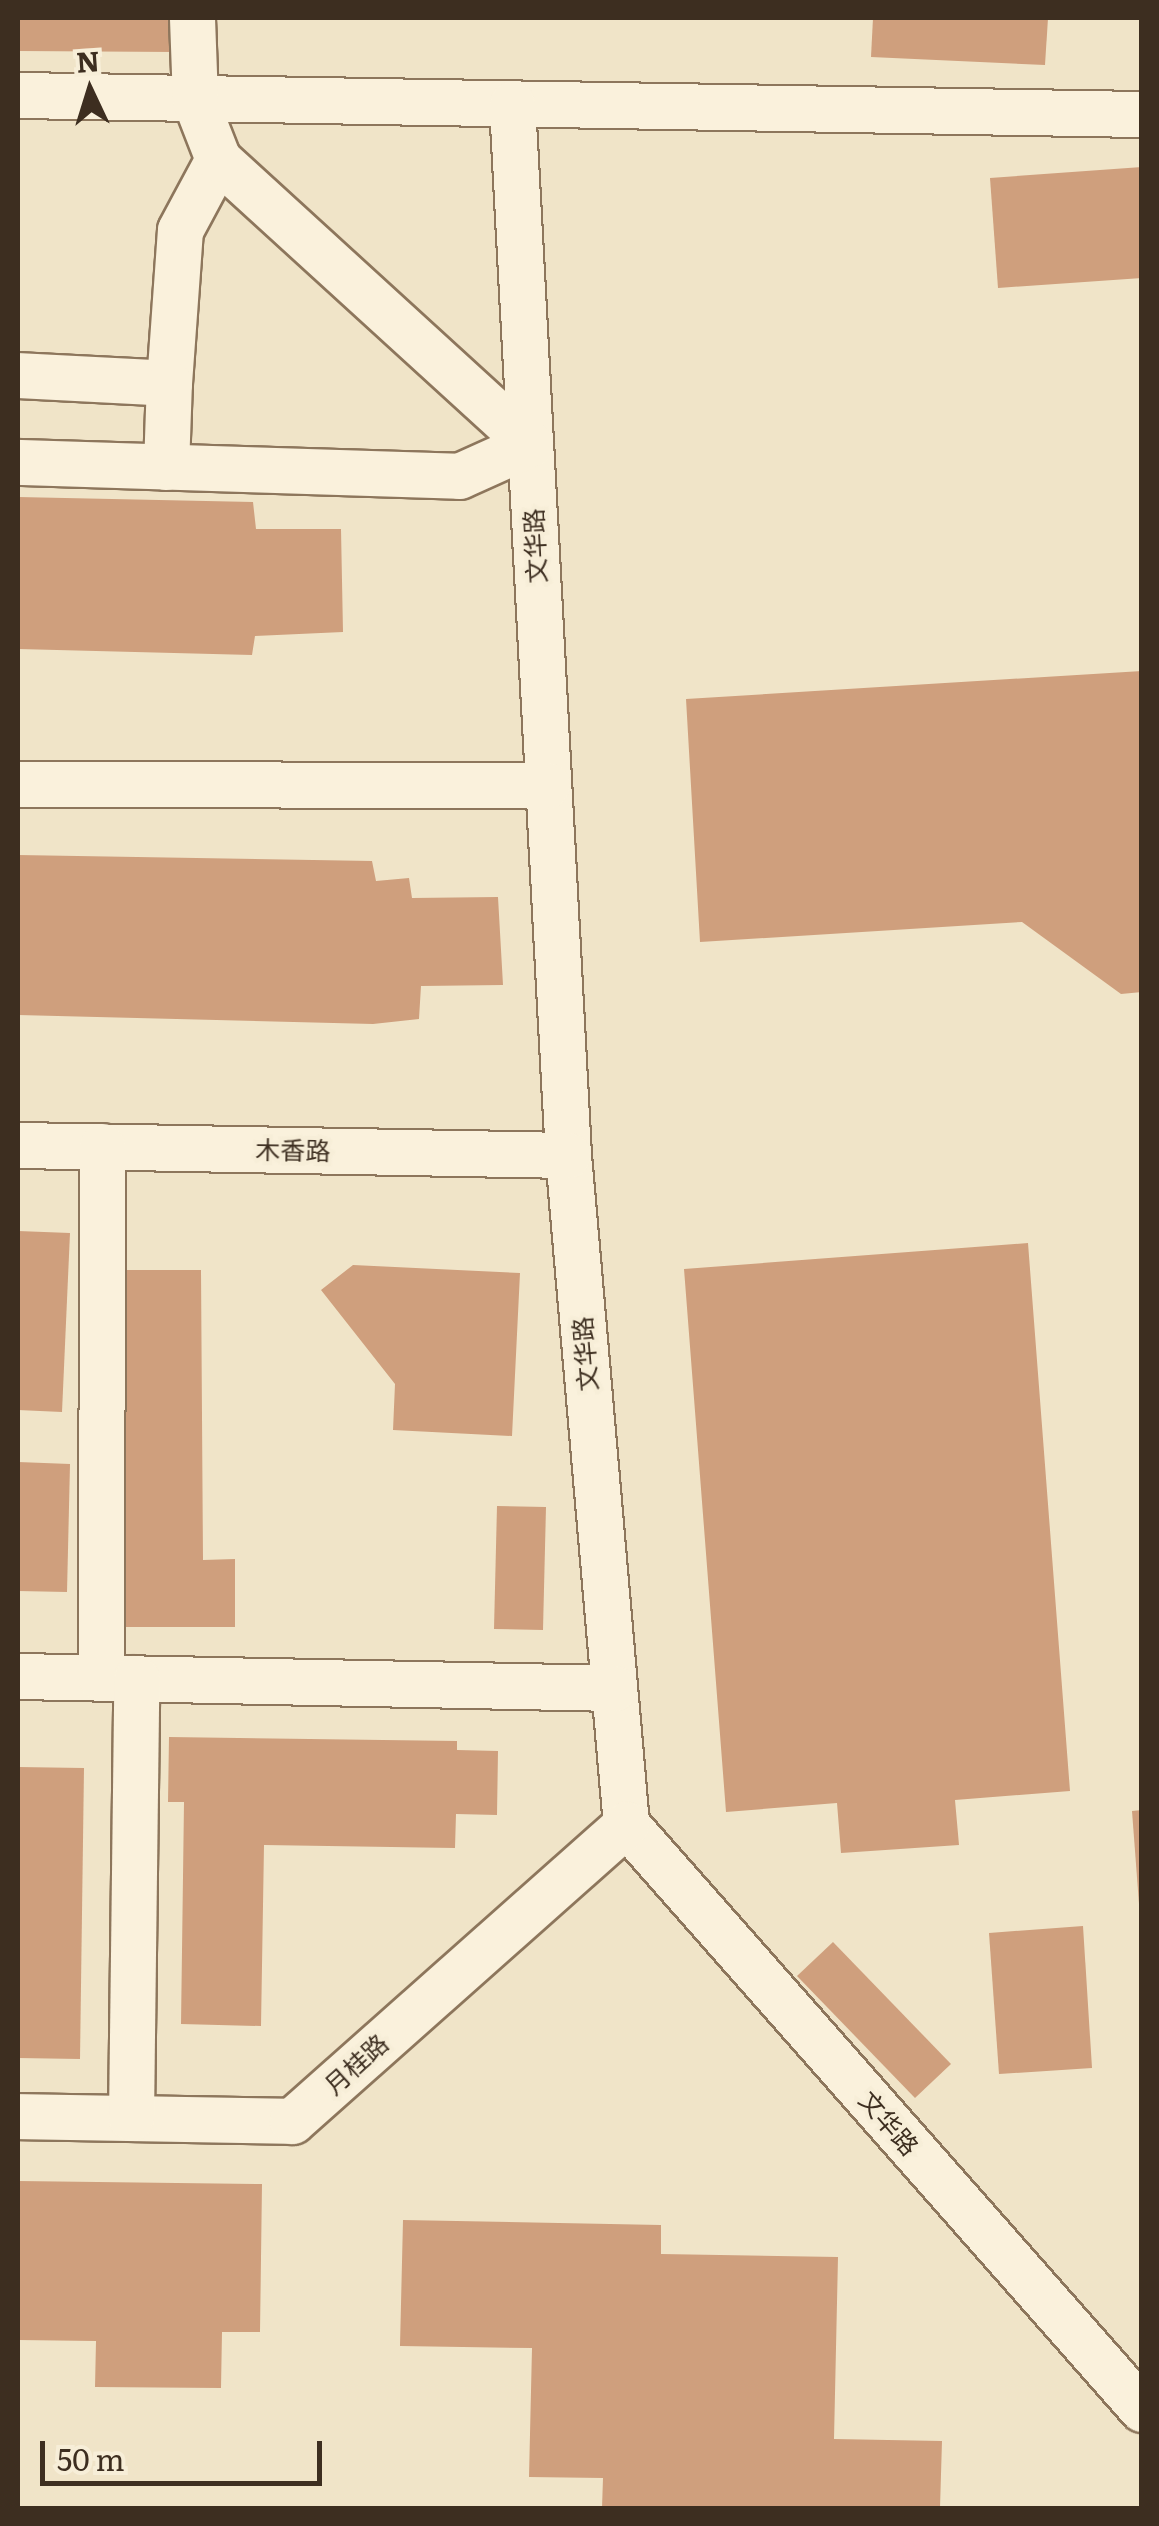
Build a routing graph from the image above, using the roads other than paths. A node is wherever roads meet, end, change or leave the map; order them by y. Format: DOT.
graph roads {
  1 [pos="192,18"];
  2 [pos="18,95"];
  3 [pos="195,100"];
  4 [pos="512,104"];
  5 [pos="1142,114"];
  6 [pos="218,159"];
  7 [pos="18,375"];
  8 [pos="170,382"];
  9 [pos="530,444"];
  10 [pos="18,462"];
  11 [pos="166,467"];
  12 [pos="18,784"];
  13 [pos="548,786"];
  14 [pos="18,1144"];
  15 [pos="102,1146"];
  16 [pos="568,1155"];
  17 [pos="18,1676"];
  18 [pos="119,1678"];
  19 [pos="614,1688"];
  20 [pos="626,1824"];
  21 [pos="18,2116"];
  22 [pos="131,2118"];
  23 [pos="1142,2410"];
  1 -- 3 [label="street"];
  2 -- 3 [label="street"];
  3 -- 4 [label="street"];
  3 -- 6 [label="street"];
  4 -- 5 [label="street"];
  4 -- 9 [label="street, 文华路"];
  6 -- 8 [label="street"];
  6 -- 9 [label="street"];
  7 -- 8 [label="street"];
  8 -- 11 [label="street"];
  9 -- 11 [label="street"];
  9 -- 13 [label="street, 文华路"];
  10 -- 11 [label="street"];
  12 -- 13 [label="street"];
  13 -- 16 [label="street, 文华路"];
  14 -- 15 [label="street, 木香路"];
  15 -- 16 [label="street, 木香路"];
  15 -- 18 [label="street"];
  16 -- 19 [label="street, 文华路"];
  17 -- 18 [label="street"];
  18 -- 19 [label="street"];
  18 -- 22 [label="street"];
  19 -- 20 [label="street, 文华路"];
  20 -- 22 [label="street, 月桂路"];
  20 -- 23 [label="street, 文华路"];
  21 -- 22 [label="street, 月桂路"];
}
